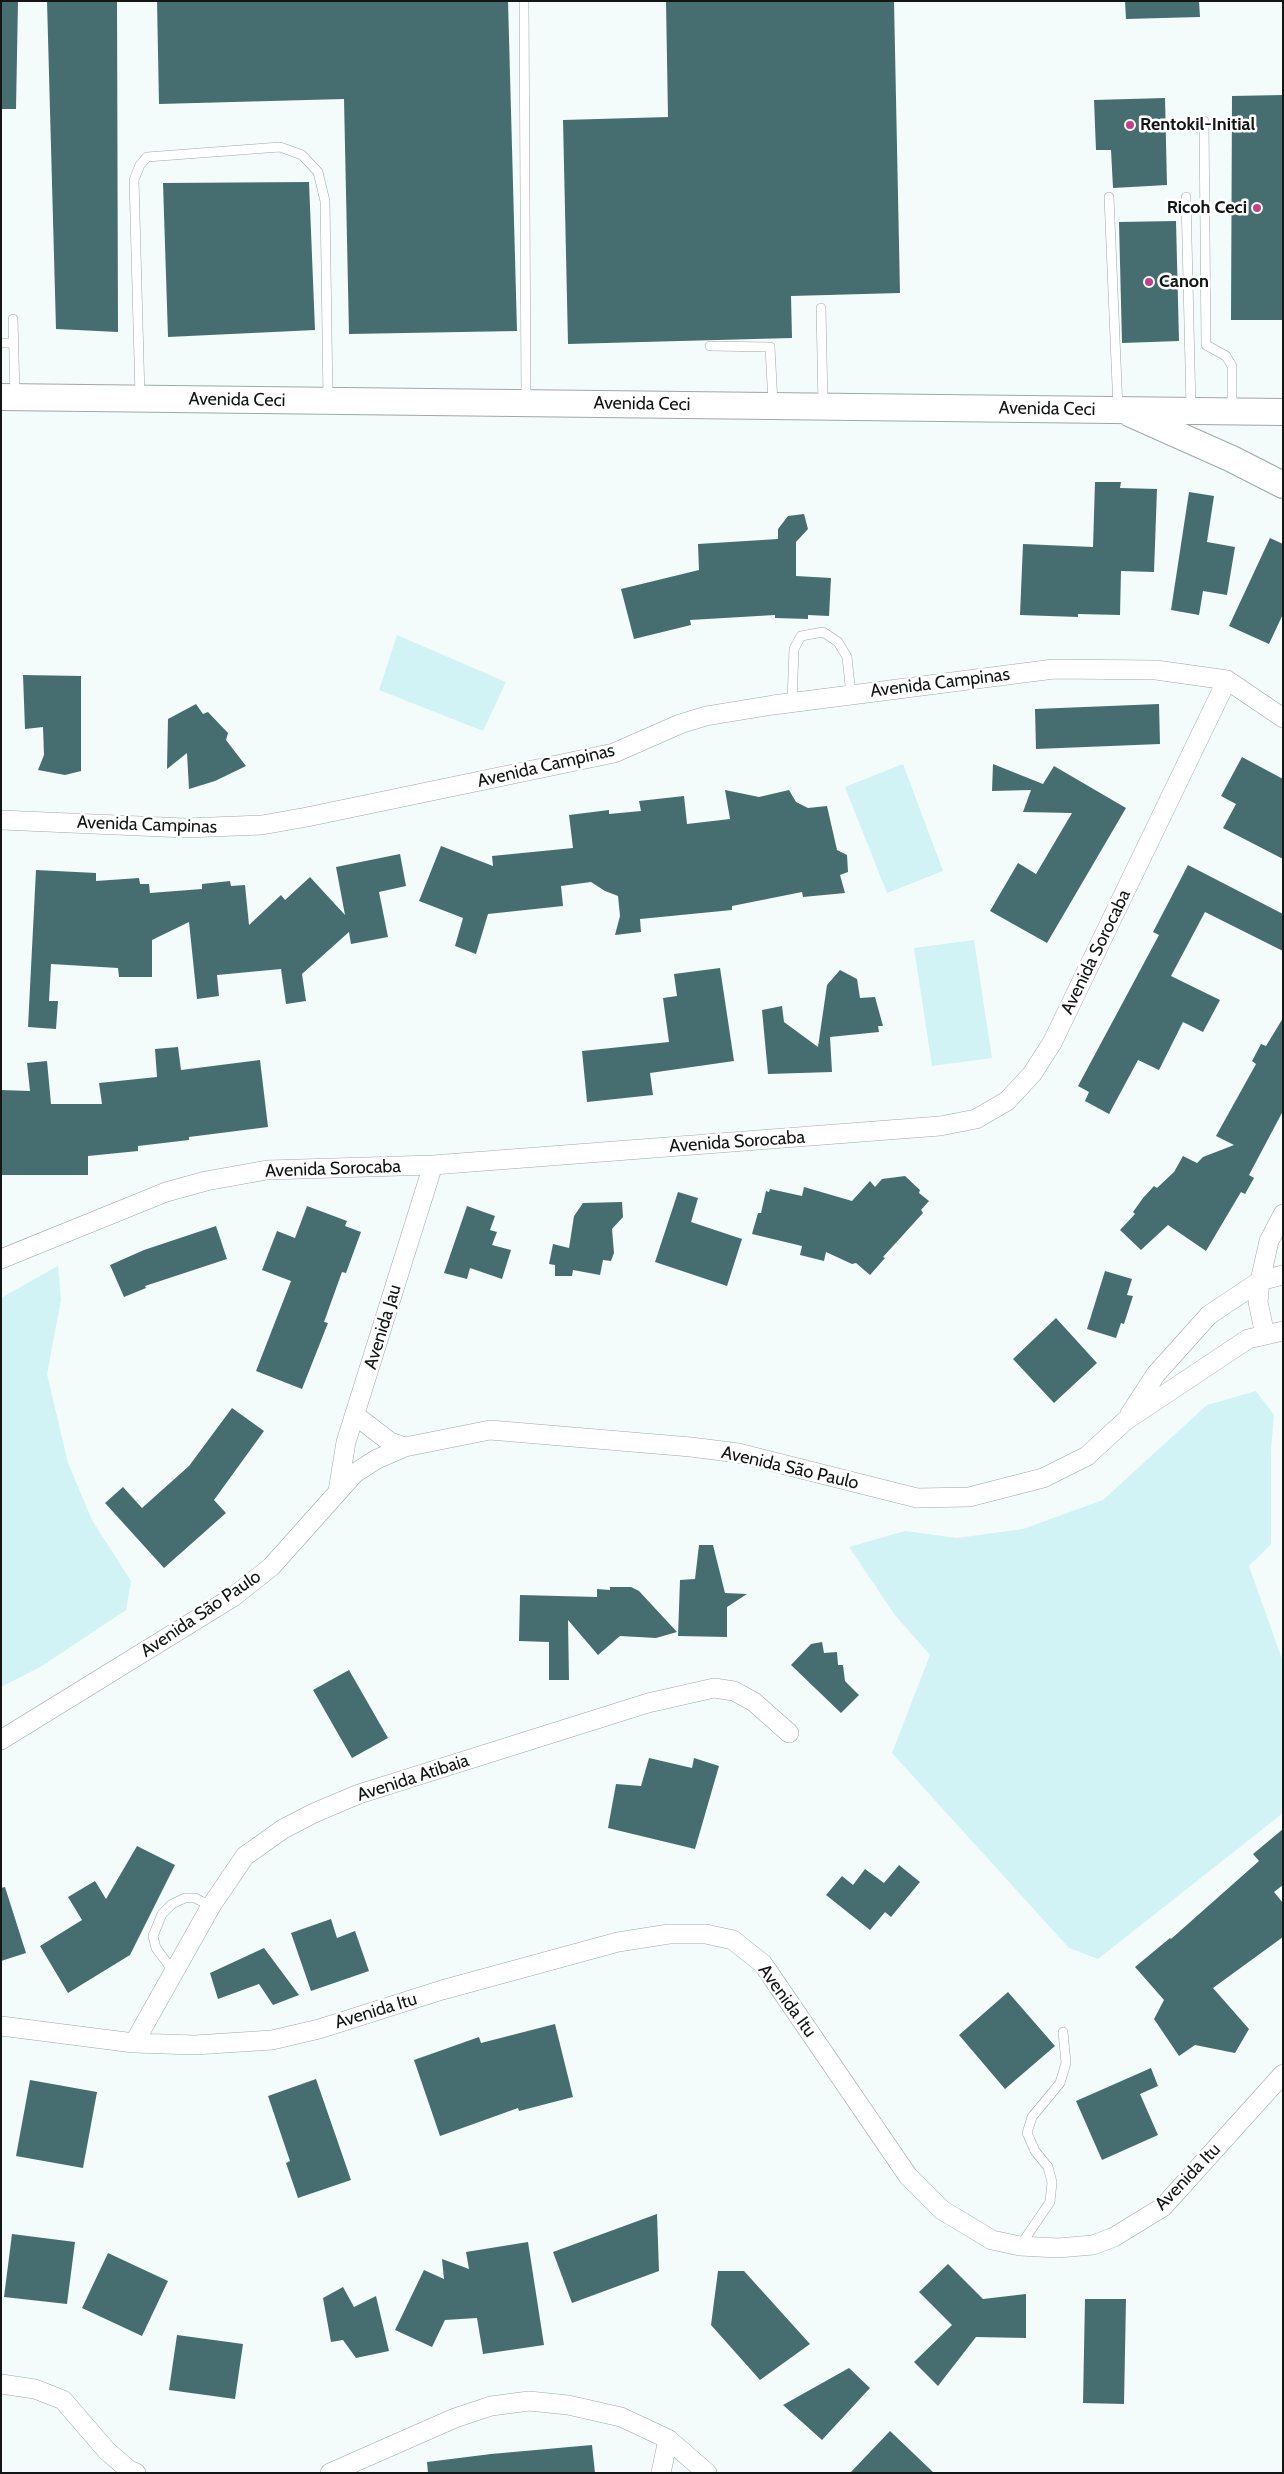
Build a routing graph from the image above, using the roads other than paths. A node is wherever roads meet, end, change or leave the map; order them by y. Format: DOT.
graph roads {
  1 [pos="524,1"];
  2 [pos="1204,121"];
  3 [pos="1109,197"];
  4 [pos="1186,197"];
  5 [pos="821,308"];
  6 [pos="13,319"];
  7 [pos="1,343"];
  8 [pos="13,343"];
  9 [pos="710,346"];
  10 [pos="8,397"];
  11 [pos="140,399"];
  12 [pos="328,401"];
  13 [pos="526,403"];
  14 [pos="773,406"];
  15 [pos="824,406"];
  16 [pos="1120,410"];
  17 [pos="1191,410"];
  18 [pos="1232,411"];
  19 [pos="1283,412"];
  20 [pos="1283,485"];
  21 [pos="1228,680"];
  22 [pos="851,695"];
  23 [pos="792,702"];
  24 [pos="1283,718"];
  25 [pos="1,820"];
  26 [pos="433,1165"];
  27 [pos="1283,1214"];
  28 [pos="1,1259"];
  29 [pos="1283,1275"];
  30 [pos="1260,1281"];
  31 [pos="1274,1333"];
  32 [pos="355,1416"];
  33 [pos="1125,1421"];
  34 [pos="404,1447"];
  35 [pos="338,1491"];
  36 [pos="789,1733"];
  37 [pos="1,1740"];
  38 [pos="211,1906"];
  39 [pos="173,1971"];
  40 [pos="1,2026"];
  41 [pos="1063,2032"];
  42 [pos="134,2043"];
  43 [pos="1283,2074"];
  44 [pos="1020,2246"];
  45 [pos="1,2384"];
  46 [pos="668,2439"];
  47 [pos="136,2473"];
  48 [pos="330,2473"];
  49 [pos="661,2473"];
  50 [pos="707,2473"];
  1 -- 13 [label="lane"];
  2 -- 18 [label="lane"];
  3 -- 16 [label="lane"];
  4 -- 17 [label="lane"];
  5 -- 15 [label="lane"];
  6 -- 8 [label="lane"];
  7 -- 8 [label="lane"];
  8 -- 10 [label="lane"];
  9 -- 14 [label="lane"];
  10 -- 11 [label="main road, Avenida Ceci"];
  11 -- 12 [label="main road, Avenida Ceci"];
  11 -- 12 [label="lane"];
  12 -- 13 [label="main road, Avenida Ceci"];
  13 -- 14 [label="main road, Avenida Ceci"];
  14 -- 15 [label="main road, Avenida Ceci"];
  15 -- 16 [label="main road, Avenida Ceci"];
  16 -- 17 [label="main road, Avenida Ceci"];
  16 -- 20 [label="main road"];
  17 -- 18 [label="main road, Avenida Ceci"];
  18 -- 19 [label="main road, Avenida Ceci"];
  21 -- 22 [label="street, Avenida Campinas"];
  21 -- 24 [label="street, Avenida Campinas"];
  21 -- 26 [label="street, Avenida Sorocaba"];
  22 -- 23 [label="street, Avenida Campinas"];
  22 -- 23 [label="lane"];
  23 -- 25 [label="street, Avenida Campinas"];
  26 -- 28 [label="street, Avenida Sorocaba"];
  26 -- 32 [label="street, Avenida Jau"];
  27 -- 30 [label="street"];
  29 -- 30 [label="street, Avenida São Paulo"];
  30 -- 31 [label="street"];
  30 -- 33 [label="street, Avenida São Paulo"];
  31 -- 33 [label="street, Avenida São Paulo"];
  32 -- 34 [label="street"];
  32 -- 35 [label="street, Avenida Jau"];
  33 -- 34 [label="street, Avenida São Paulo"];
  34 -- 35 [label="street, Avenida São Paulo"];
  35 -- 37 [label="street, Avenida São Paulo"];
  36 -- 38 [label="street, Avenida Atibaia"];
  38 -- 39 [label="street, Avenida Atibaia"];
  38 -- 39 [label="lane"];
  39 -- 42 [label="street, Avenida Atibaia"];
  40 -- 42 [label="street, Avenida Itu"];
  41 -- 44 [label="lane"];
  42 -- 44 [label="street, Avenida Itu"];
  43 -- 44 [label="street, Avenida Itu"];
  45 -- 47 [label="street"];
  46 -- 48 [label="street"];
  46 -- 49 [label="street"];
  46 -- 50 [label="street"];
}
